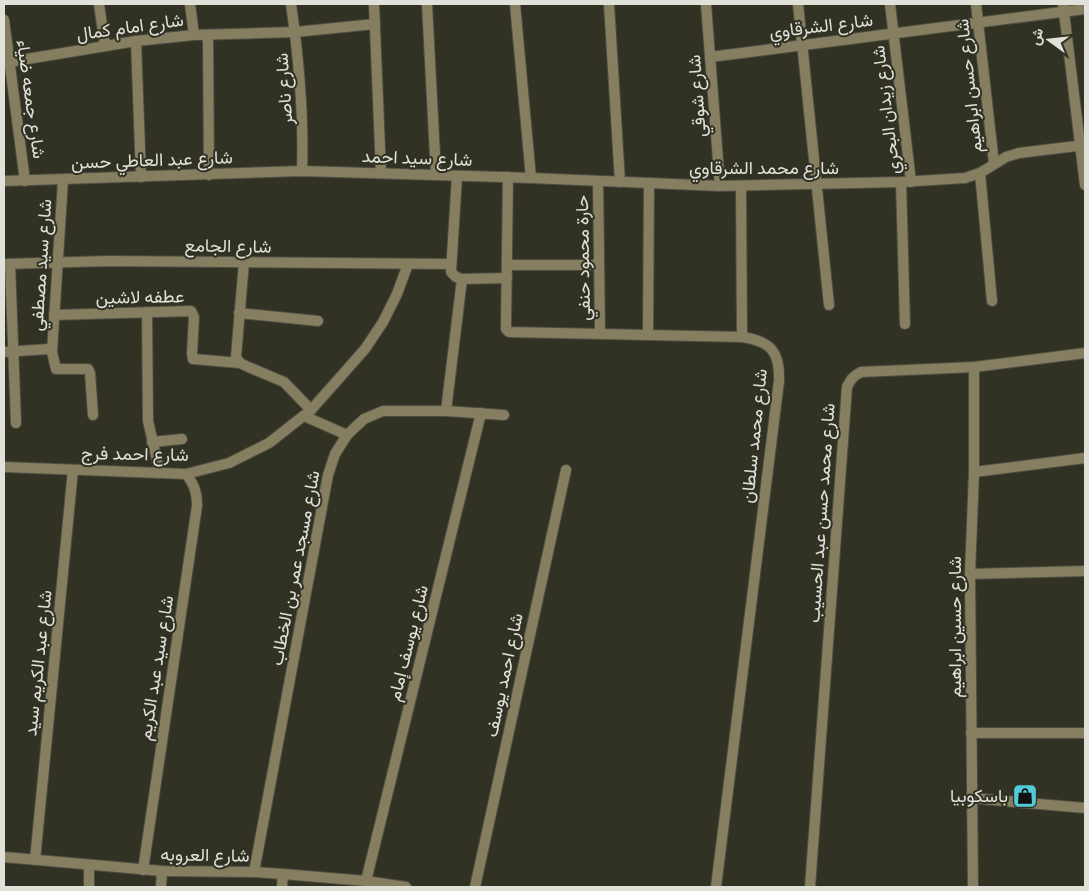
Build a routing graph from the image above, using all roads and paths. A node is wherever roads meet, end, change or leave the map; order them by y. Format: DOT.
graph roads {
  1 [pos="99,4"];
  2 [pos="190,4"];
  3 [pos="291,4"];
  4 [pos="374,4"];
  5 [pos="427,4"];
  6 [pos="515,4"];
  7 [pos="608,4"];
  8 [pos="706,4"];
  9 [pos="798,4"];
  10 [pos="890,4"];
  11 [pos="976,4"];
  12 [pos="1063,8"];
  13 [pos="1085,9"];
  14 [pos="4,20"];
  15 [pos="978,23"];
  16 [pos="375,24"];
  17 [pos="295,32"];
  18 [pos="893,34"];
  19 [pos="194,35"];
  20 [pos="208,35"];
  21 [pos="136,41"];
  22 [pos="802,45"];
  23 [pos="105,46"];
  24 [pos="710,57"];
  25 [pos="9,62"];
  26 [pos="1083,146"];
  27 [pos="994,164"];
  28 [pos="302,171"];
  29 [pos="381,173"];
  30 [pos="980,173"];
  31 [pos="209,174"];
  32 [pos="436,175"];
  33 [pos="457,176"];
  34 [pos="141,177"];
  35 [pos="508,177"];
  36 [pos="531,178"];
  37 [pos="63,180"];
  38 [pos="4,181"];
  39 [pos="25,181"];
  40 [pos="598,181"];
  41 [pos="620,182"];
  42 [pos="906,182"];
  43 [pos="649,183"];
  44 [pos="816,184"];
  45 [pos="1085,185"];
  46 [pos="720,186"];
  47 [pos="741,186"];
  48 [pos="58,262"];
  49 [pos="244,262"];
  50 [pos="7,264"];
  51 [pos="408,264"];
  52 [pos="451,264"];
  53 [pos="507,265"];
  54 [pos="599,265"];
  55 [pos="506,278"];
  56 [pos="462,279"];
  57 [pos="992,301"];
  58 [pos="829,305"];
  59 [pos="147,312"];
  60 [pos="239,313"];
  61 [pos="54,315"];
  62 [pos="318,321"];
  63 [pos="905,324"];
  64 [pos="600,334"];
  65 [pos="648,335"];
  66 [pos="742,337"];
  67 [pos="8,352"];
  68 [pos="52,352"];
  69 [pos="1085,353"];
  70 [pos="240,363"];
  71 [pos="974,366"];
  72 [pos="446,411"];
  73 [pos="307,413"];
  74 [pos="481,414"];
  75 [pos="93,415"];
  76 [pos="504,415"];
  77 [pos="16,423"];
  78 [pos="347,435"];
  79 [pos="182,439"];
  80 [pos="152,442"];
  81 [pos="1085,458"];
  82 [pos="4,467"];
  83 [pos="73,470"];
  84 [pos="566,470"];
  85 [pos="974,472"];
  86 [pos="160,473"];
  87 [pos="186,474"];
  88 [pos="1085,571"];
  89 [pos="970,574"];
  90 [pos="971,733"];
  91 [pos="1085,733"];
  92 [pos="971,798"];
  93 [pos="1085,808"];
  94 [pos="4,857"];
  95 [pos="35,860"];
  96 [pos="88,865"];
  97 [pos="143,870"];
  98 [pos="162,871"];
  99 [pos="254,872"];
  100 [pos="283,874"];
  101 [pos="366,881"];
  102 [pos="89,887"];
  103 [pos="162,887"];
  104 [pos="282,887"];
  105 [pos="399,887"];
  106 [pos="475,887"];
  107 [pos="716,887"];
  108 [pos="810,887"];
  109 [pos="973,887"];
  1 -- 23 [label="street"];
  2 -- 19 [label="street"];
  3 -- 17 [label="street, شارع ناصر"];
  4 -- 16 [label="street"];
  5 -- 32 [label="street"];
  6 -- 36 [label="street"];
  7 -- 41 [label="street"];
  8 -- 24 [label="street, شارع شوقي"];
  9 -- 22 [label="street"];
  10 -- 18 [label="street, شارع زيدان البحري"];
  11 -- 15 [label="street, شارع حسن ابراهيم"];
  12 -- 13 [label="street, شارع الشرقاوي"];
  12 -- 15 [label="street, شارع الشرقاوي"];
  12 -- 26 [label="street"];
  14 -- 25 [label="street, شارع جمعه ضياء"];
  15 -- 18 [label="street, شارع الشرقاوي"];
  15 -- 27 [label="street, شارع حسن ابراهيم"];
  16 -- 17 [label="street, شارع امام كمال"];
  16 -- 29 [label="street"];
  17 -- 20 [label="street, شارع امام كمال"];
  17 -- 28 [label="street, شارع ناصر"];
  18 -- 22 [label="street, شارع الشرقاوي"];
  18 -- 42 [label="street, شارع زيدان البحري"];
  19 -- 20 [label="street, شارع امام كمال"];
  19 -- 21 [label="street, شارع امام كمال"];
  20 -- 31 [label="street"];
  21 -- 23 [label="street, شارع امام كمال"];
  21 -- 34 [label="street"];
  22 -- 24 [label="street, شارع الشرقاوي"];
  22 -- 44 [label="street"];
  23 -- 25 [label="street, شارع امام كمال"];
  24 -- 46 [label="street, شارع شوقي"];
  25 -- 39 [label="street, شارع جمعه ضياء"];
  26 -- 27 [label="street, شارع محمد الشرقاوي"];
  26 -- 45 [label="street"];
  27 -- 30 [label="street, شارع محمد الشرقاوي"];
  28 -- 29 [label="street, شارع سيد احمد"];
  28 -- 31 [label="street, شارع عبد العاطي حسن"];
  29 -- 32 [label="street, شارع سيد احمد"];
  30 -- 42 [label="street, شارع محمد الشرقاوي"];
  30 -- 57 [label="street, شارع حسن ابراهيم"];
  31 -- 34 [label="street, شارع عبد العاطي حسن"];
  32 -- 33 [label="street, شارع سيد احمد"];
  33 -- 35 [label="street, شارع سيد احمد"];
  33 -- 52 [label="street"];
  34 -- 37 [label="street, شارع عبد العاطي حسن"];
  35 -- 36 [label="street, شارع سيد احمد"];
  35 -- 53 [label="street, شارع محمد سلطان"];
  36 -- 40 [label="street, شارع محمد الشرقاوي"];
  37 -- 39 [label="street, شارع عبد العاطي حسن"];
  37 -- 48 [label="street, شارع سيد مصطفي"];
  38 -- 39 [label="street, شارع عبد العاطي حسن"];
  40 -- 41 [label="street, شارع محمد الشرقاوي"];
  40 -- 54 [label="street, حارة محمود حنفي"];
  41 -- 43 [label="street, شارع محمد الشرقاوي"];
  42 -- 44 [label="street, شارع محمد الشرقاوي"];
  42 -- 63 [label="street, شارع زيدان البحري"];
  43 -- 46 [label="street, شارع محمد الشرقاوي"];
  43 -- 65 [label="street"];
  44 -- 47 [label="street, شارع محمد الشرقاوي"];
  44 -- 58 [label="street"];
  46 -- 47 [label="street, شارع محمد الشرقاوي"];
  47 -- 66 [label="street"];
  48 -- 49 [label="street, شارع الجامع"];
  48 -- 50 [label="street, شارع الجامع"];
  48 -- 61 [label="street, شارع سيد مصطفي"];
  49 -- 51 [label="street, شارع الجامع"];
  49 -- 60 [label="street"];
  50 -- 67 [label="street"];
  51 -- 52 [label="street, شارع الجامع"];
  51 -- 73 [label="street, شارع احمد فرج"];
  52 -- 56 [label="street"];
  53 -- 54 [label="street"];
  53 -- 55 [label="street, شارع محمد سلطان"];
  54 -- 64 [label="street, حارة محمود حنفي"];
  55 -- 56 [label="street"];
  55 -- 64 [label="street, شارع محمد سلطان"];
  56 -- 72 [label="street"];
  59 -- 61 [label="street, عطفه لاشين"];
  59 -- 70 [label="street, عطفه لاشين"];
  59 -- 80 [label="street"];
  60 -- 62 [label="street"];
  60 -- 70 [label="street"];
  61 -- 68 [label="street, شارع سيد مصطفي"];
  64 -- 65 [label="street, شارع محمد سلطان"];
  65 -- 66 [label="street, شارع محمد سلطان"];
  66 -- 107 [label="street, شارع محمد سلطان"];
  67 -- 68 [label="street, شارع سيد مصطفي"];
  67 -- 77 [label="street"];
  68 -- 75 [label="street, شارع سيد مصطفي"];
  69 -- 71 [label="street, شارع محمد حسن عبد الحسيب"];
  70 -- 73 [label="street"];
  71 -- 85 [label="street, شارع حسين ابراهيم"];
  71 -- 108 [label="street, شارع محمد حسن عبد الحسيب"];
  72 -- 74 [label="street, شارع مسجد عمر بن الخطاب"];
  72 -- 78 [label="street, شارع مسجد عمر بن الخطاب"];
  73 -- 78 [label="street"];
  73 -- 87 [label="street, شارع احمد فرج"];
  74 -- 76 [label="street, شارع مسجد عمر بن الخطاب"];
  74 -- 101 [label="street, شارع يوسف إمام"];
  78 -- 99 [label="street, شارع مسجد عمر بن الخطاب"];
  79 -- 80 [label="street"];
  80 -- 86 [label="street"];
  81 -- 85 [label="street"];
  82 -- 83 [label="street, شارع احمد فرج"];
  83 -- 86 [label="street, شارع احمد فرج"];
  83 -- 95 [label="street, شارع عبد الكريم سيد"];
  84 -- 106 [label="street, شارع احمد يوسف"];
  85 -- 89 [label="street, شارع حسين ابراهيم"];
  86 -- 87 [label="street, شارع احمد فرج"];
  87 -- 97 [label="street, شارع سيد عبد الكريم"];
  88 -- 89 [label="street"];
  89 -- 90 [label="street, شارع حسين ابراهيم"];
  90 -- 91 [label="street"];
  90 -- 92 [label="street, شارع حسين ابراهيم"];
  92 -- 93 [label="street"];
  92 -- 109 [label="street, شارع حسين ابراهيم"];
  94 -- 95 [label="street, شارع العروبه"];
  95 -- 96 [label="street, شارع العروبه"];
  96 -- 97 [label="street, شارع العروبه"];
  96 -- 102 [label="street"];
  97 -- 98 [label="street, شارع العروبه"];
  98 -- 99 [label="street, شارع العروبه"];
  98 -- 103 [label="street"];
  99 -- 100 [label="street, شارع العروبه"];
  100 -- 101 [label="street, شارع العروبه"];
  100 -- 104 [label="street"];
  101 -- 105 [label="street, شارع العروبه"];
}
